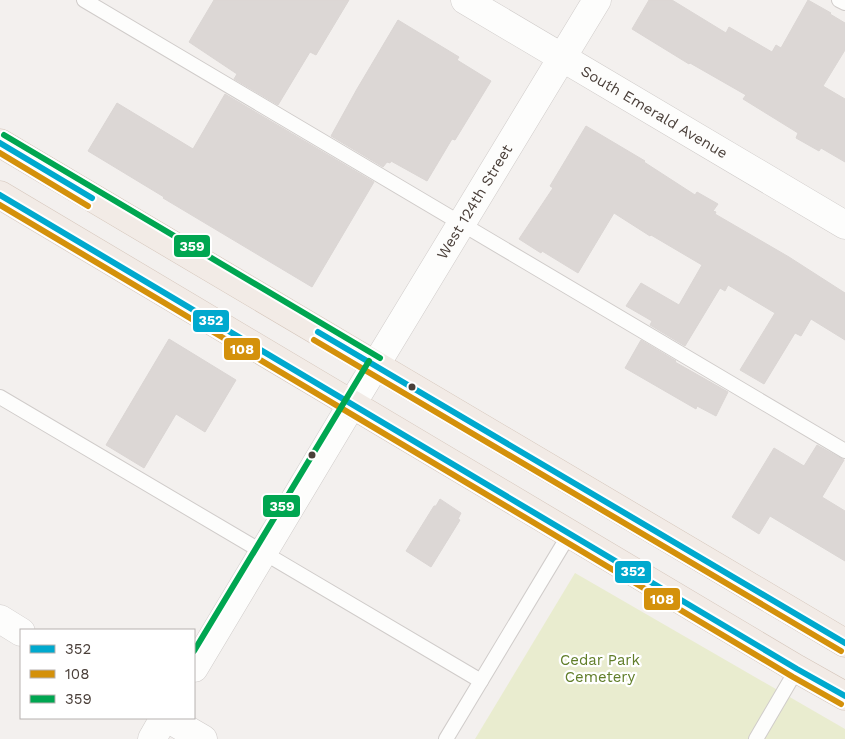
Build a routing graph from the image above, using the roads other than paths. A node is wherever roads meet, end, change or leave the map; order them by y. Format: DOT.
graph roads {
  1 [pos="84,0"];
  2 [pos="465,0"];
  3 [pos="597,0"];
  4 [pos="839,0"];
  5 [pos="845,4"];
  6 [pos="562,58"];
  7 [pos="0,144"];
  8 [pos="0,195"];
  9 [pos="462,224"];
  10 [pos="845,225"];
  11 [pos="376,366"];
  12 [pos="0,397"];
  13 [pos="352,404"];
  14 [pos="845,451"];
  15 [pos="570,533"];
  16 [pos="263,553"];
  17 [pos="0,619"];
  18 [pos="20,631"];
  19 [pos="845,644"];
  20 [pos="195,666"];
  21 [pos="797,669"];
  22 [pos="481,682"];
  23 [pos="845,696"];
  24 [pos="165,719"];
  25 [pos="168,719"];
  26 [pos="152,739"];
  27 [pos="202,739"];
  28 [pos="446,739"];
  29 [pos="756,739"];
  1 -- 9 [label="lane"];
  2 -- 6 [label="street, South Emerald Avenue"];
  3 -- 6 [label="street, West 124th Street"];
  4 -- 5 [label="lane"];
  6 -- 9 [label="street, West 124th Street"];
  6 -- 10 [label="street, South Emerald Avenue"];
  7 -- 11 [label="main road"];
  8 -- 13 [label="main road"];
  9 -- 11 [label="street, West 124th Street"];
  9 -- 14 [label="lane"];
  11 -- 13 [label="street, West 124th Street"];
  11 -- 19 [label="main road"];
  12 -- 16 [label="lane"];
  13 -- 15 [label="main road"];
  13 -- 16 [label="street, West 124th Street"];
  15 -- 21 [label="main road"];
  15 -- 22 [label="lane"];
  16 -- 20 [label="street, West 124th Street"];
  16 -- 22 [label="lane"];
  17 -- 18 [label="street"];
  21 -- 23 [label="main road"];
  21 -- 29 [label="lane"];
  22 -- 28 [label="lane"];
  24 -- 26 [label="street"];
  25 -- 27 [label="street"];
}
